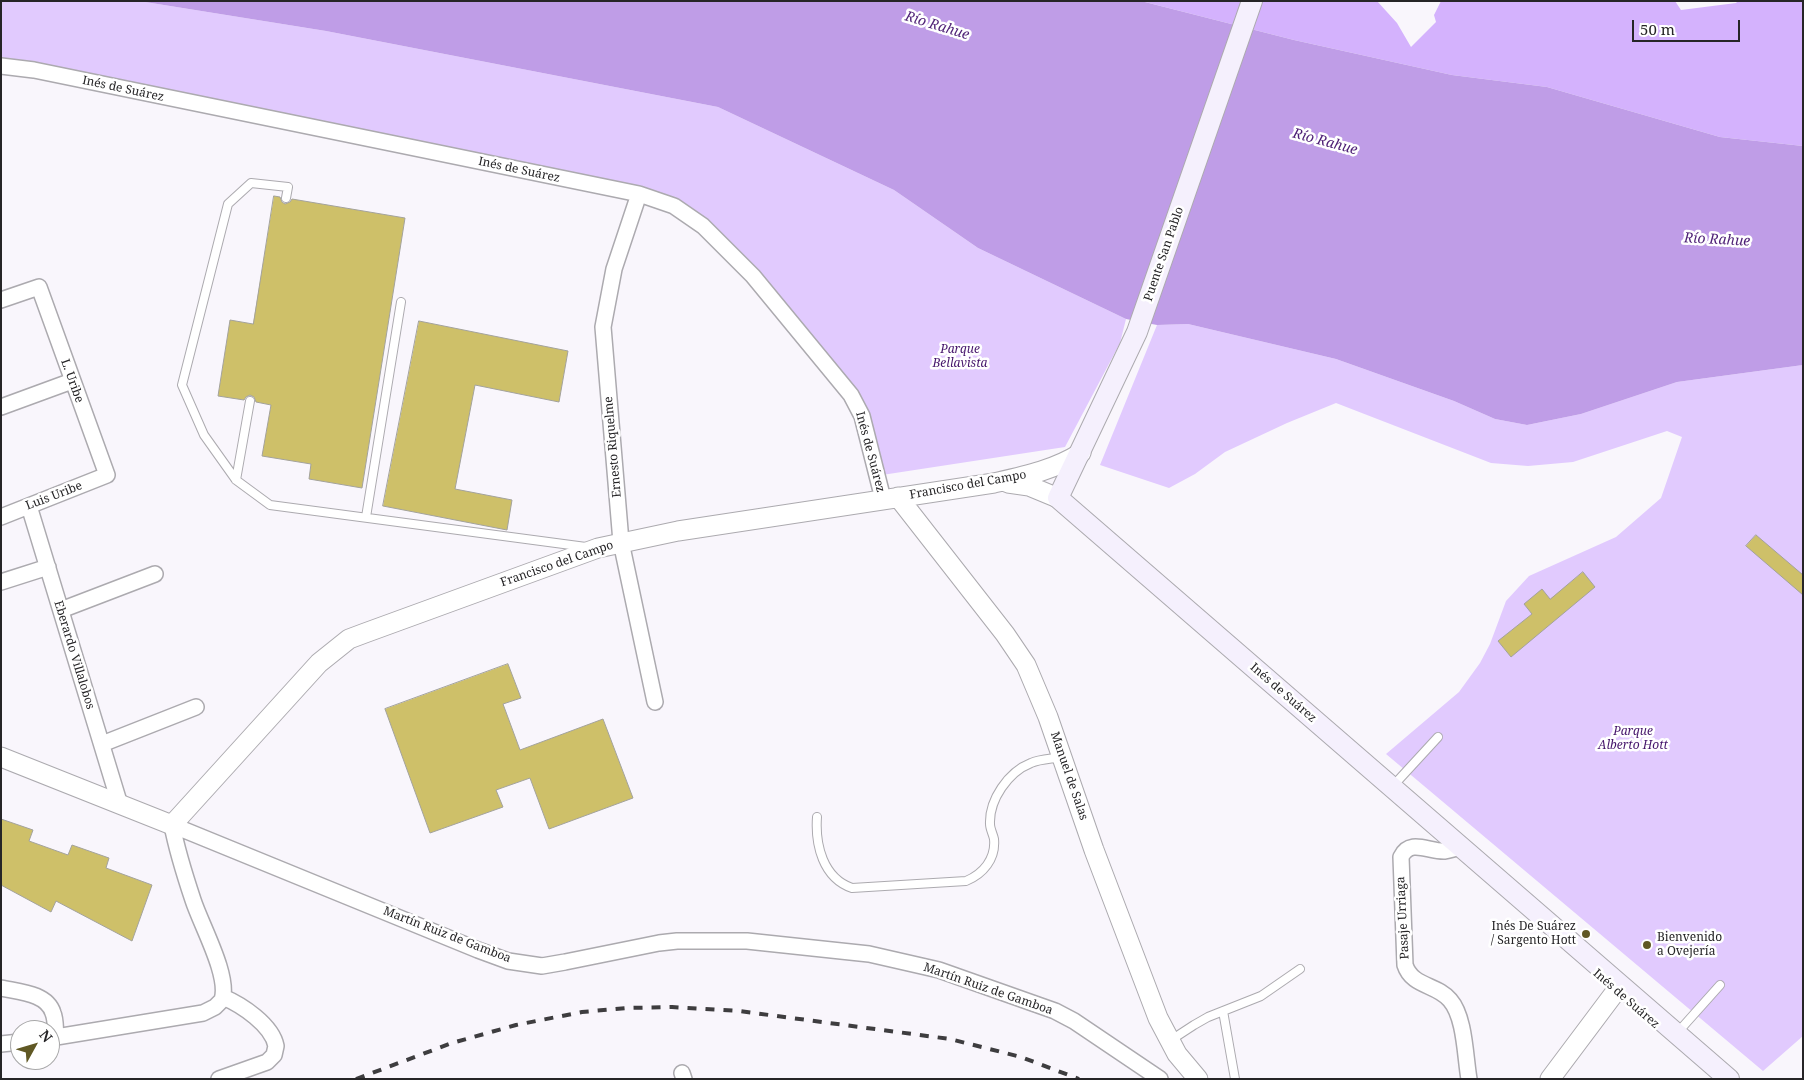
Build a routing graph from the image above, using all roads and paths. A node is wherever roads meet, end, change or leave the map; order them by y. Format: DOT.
graph roads {
  1 [pos="1252,1"];
  2 [pos="1,66"];
  3 [pos="639,194"];
  4 [pos="286,198"];
  5 [pos="1,300"];
  6 [pos="401,302"];
  7 [pos="72,381"];
  8 [pos="250,401"];
  9 [pos="1,407"];
  10 [pos="1081,453"];
  11 [pos="107,475"];
  12 [pos="236,480"];
  13 [pos="994,483"];
  14 [pos="890,498"];
  15 [pos="1058,498"];
  16 [pos="29,506"];
  17 [pos="1,517"];
  18 [pos="366,517"];
  19 [pos="621,542"];
  20 [pos="598,548"];
  21 [pos="48,567"];
  22 [pos="155,574"];
  23 [pos="1,582"];
  24 [pos="60,610"];
  25 [pos="655,702"];
  26 [pos="196,707"];
  27 [pos="1438,737"];
  28 [pos="102,744"];
  29 [pos="1,757"];
  30 [pos="1062,757"];
  31 [pos="1392,787"];
  32 [pos="120,804"];
  33 [pos="818,817"];
  34 [pos="172,825"];
  35 [pos="1461,847"];
  36 [pos="1300,969"];
  37 [pos="1720,985"];
  38 [pos="1,988"];
  39 [pos="1620,989"];
  40 [pos="223,997"];
  41 [pos="1223,1012"];
  42 [pos="53,1020"];
  43 [pos="1675,1035"];
  44 [pos="60,1037"];
  45 [pos="1169,1042"];
  46 [pos="219,1079"];
  47 [pos="1160,1079"];
  48 [pos="1198,1079"];
  49 [pos="1235,1079"];
  50 [pos="1469,1079"];
  51 [pos="1550,1079"];
  52 [pos="1729,1079"];
  1 -- 10 [label="main road, Puente San Pablo"];
  2 -- 3 [label="street, Inés de Suárez"];
  3 -- 14 [label="street, Inés de Suárez"];
  3 -- 19 [label="street, Ernesto Riquelme"];
  4 -- 12 [label="lane"];
  5 -- 7 [label="street, L. Uribe"];
  6 -- 18 [label="lane"];
  7 -- 9 [label="street"];
  7 -- 11 [label="street, L. Uribe"];
  8 -- 12 [label="lane"];
  10 -- 13 [label="street, Francisco del Campo"];
  10 -- 15 [label="main road, Puente San Pablo"];
  11 -- 16 [label="street, Luis Uribe"];
  12 -- 18 [label="lane"];
  13 -- 14 [label="street, Francisco del Campo"];
  13 -- 15 [label="street, Inés de Suárez"];
  14 -- 19 [label="street, Francisco del Campo"];
  14 -- 30 [label="street, Manuel de Salas"];
  15 -- 31 [label="main road, Inés de Suárez"];
  16 -- 17 [label="street, Luis Uribe"];
  16 -- 21 [label="street, Eberardo Villalobos"];
  18 -- 20 [label="lane"];
  19 -- 20 [label="street, Francisco del Campo"];
  19 -- 25 [label="street, Ernesto Riquelme"];
  20 -- 34 [label="street, Francisco del Campo"];
  21 -- 23 [label="street"];
  21 -- 24 [label="street, Eberardo Villalobos"];
  22 -- 24 [label="street"];
  24 -- 28 [label="street, Eberardo Villalobos"];
  26 -- 28 [label="street"];
  27 -- 31 [label="lane"];
  28 -- 32 [label="street, Eberardo Villalobos"];
  29 -- 32 [label="street, Martín Ruiz de Gamboa"];
  30 -- 33 [label="lane"];
  30 -- 45 [label="street, Manuel de Salas"];
  31 -- 35 [label="main road, Inés de Suárez"];
  32 -- 34 [label="street, Martín Ruiz de Gamboa"];
  34 -- 40 [label="street"];
  34 -- 47 [label="street, Martín Ruiz de Gamboa"];
  35 -- 39 [label="main road, Inés de Suárez"];
  35 -- 50 [label="street, Pasaje Urriaga"];
  36 -- 41 [label="lane"];
  37 -- 43 [label="lane"];
  38 -- 42 [label="street"];
  39 -- 43 [label="main road, Inés de Suárez"];
  39 -- 51 [label="street"];
  40 -- 44 [label="street"];
  40 -- 46 [label="street"];
  41 -- 45 [label="lane"];
  41 -- 49 [label="lane"];
  43 -- 52 [label="main road, Inés de Suárez"];
  45 -- 48 [label="street, Manuel de Salas"];
}
